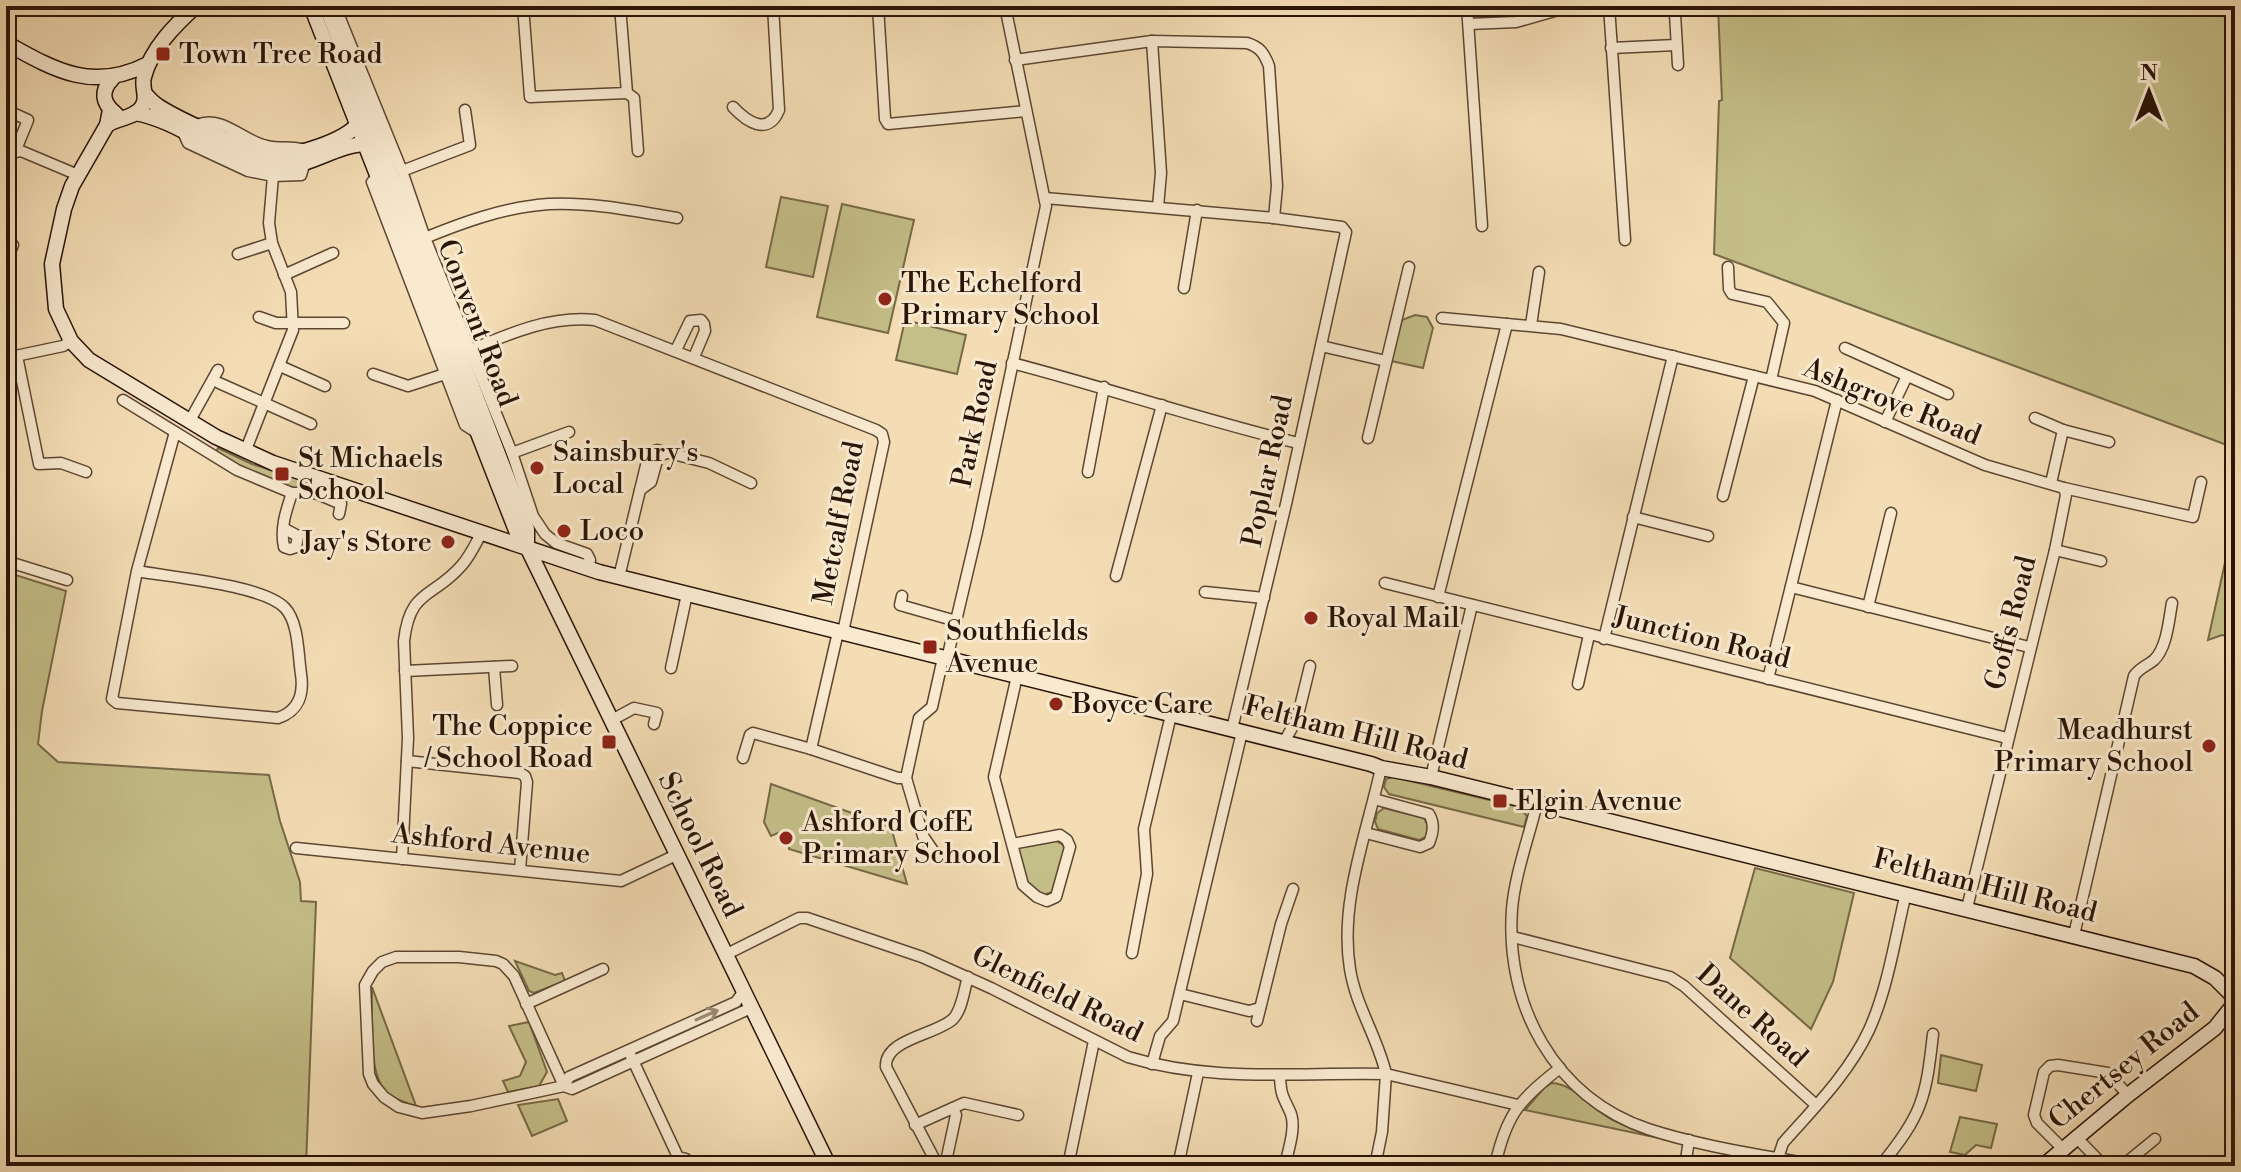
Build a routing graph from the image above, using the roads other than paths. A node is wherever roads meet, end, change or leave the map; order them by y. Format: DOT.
graph roads {
  1 [pos="196,6"];
  2 [pos="311,6"];
  3 [pos="326,6"];
  4 [pos="335,6"];
  5 [pos="523,6"];
  6 [pos="620,6"];
  7 [pos="773,6"];
  8 [pos="878,6"];
  9 [pos="1005,6"];
  10 [pos="1467,6"];
  11 [pos="1572,6"];
  12 [pos="1609,6"];
  13 [pos="1675,14"];
  14 [pos="1469,24"];
  15 [pos="1152,41"];
  16 [pos="6,43"];
  17 [pos="1676,45"];
  18 [pos="1611,48"];
  19 [pos="1015,60"];
  20 [pos="148,64"];
  21 [pos="1678,65"];
  22 [pos="120,76"];
  23 [pos="91,79"];
  24 [pos="144,89"];
  25 [pos="627,93"];
  26 [pos="104,95"];
  27 [pos="733,107"];
  28 [pos="6,110"];
  29 [pos="465,110"];
  30 [pos="1026,111"];
  31 [pos="119,116"];
  32 [pos="358,124"];
  33 [pos="182,130"];
  34 [pos="371,138"];
  35 [pos="638,151"];
  36 [pos="10,155"];
  37 [pos="306,156"];
  38 [pos="402,171"];
  39 [pos="78,175"];
  40 [pos="273,176"];
  41 [pos="378,176"];
  42 [pos="1045,198"];
  43 [pos="1158,207"];
  44 [pos="1197,210"];
  45 [pos="677,218"];
  46 [pos="1274,218"];
  47 [pos="1482,226"];
  48 [pos="422,240"];
  49 [pos="1625,240"];
  50 [pos="272,243"];
  51 [pos="333,253"];
  52 [pos="238,254"];
  53 [pos="1409,267"];
  54 [pos="1728,267"];
  55 [pos="1540,272"];
  56 [pos="284,275"];
  57 [pos="1184,288"];
  58 [pos="259,317"];
  59 [pos="1442,318"];
  60 [pos="344,323"];
  61 [pos="293,324"];
  62 [pos="1507,324"];
  63 [pos="1531,325"];
  64 [pos="71,341"];
  65 [pos="1321,346"];
  66 [pos="1845,348"];
  67 [pos="676,350"];
  68 [pos="466,352"];
  69 [pos="1673,356"];
  70 [pos="12,357"];
  71 [pos="694,357"];
  72 [pos="1386,361"];
  73 [pos="1012,363"];
  74 [pos="280,366"];
  75 [pos="218,370"];
  76 [pos="373,374"];
  77 [pos="445,374"];
  78 [pos="1754,376"];
  79 [pos="1907,376"];
  80 [pos="1771,380"];
  81 [pos="219,383"];
  82 [pos="325,386"];
  83 [pos="1104,387"];
  84 [pos="1948,394"];
  85 [pos="123,400"];
  86 [pos="1837,400"];
  87 [pos="264,403"];
  88 [pos="1162,405"];
  89 [pos="1359,417"];
  90 [pos="2035,418"];
  91 [pos="1372,420"];
  92 [pos="189,422"];
  93 [pos="1885,422"];
  94 [pos="311,424"];
  95 [pos="2063,430"];
  96 [pos="175,432"];
  97 [pos="569,432"];
  98 [pos="481,436"];
  99 [pos="1368,438"];
  100 [pos="2109,442"];
  101 [pos="1298,443"];
  102 [pos="245,452"];
  103 [pos="512,453"];
  104 [pos="86,472"];
  105 [pos="1088,472"];
  106 [pos="2201,482"];
  107 [pos="751,483"];
  108 [pos="2051,483"];
  109 [pos="318,486"];
  110 [pos="2064,488"];
  111 [pos="292,493"];
  112 [pos="1723,496"];
  113 [pos="507,506"];
  114 [pos="1891,513"];
  115 [pos="339,514"];
  116 [pos="1633,517"];
  117 [pos="283,528"];
  118 [pos="482,532"];
  119 [pos="1708,536"];
  120 [pos="527,547"];
  121 [pos="2055,550"];
  122 [pos="6,561"];
  123 [pos="2101,561"];
  124 [pos="581,566"];
  125 [pos="137,571"];
  126 [pos="1116,576"];
  127 [pos="619,577"];
  128 [pos="67,580"];
  129 [pos="542,583"];
  130 [pos="1385,583"];
  131 [pos="1791,587"];
  132 [pos="1205,592"];
  133 [pos="687,594"];
  134 [pos="902,596"];
  135 [pos="1438,597"];
  136 [pos="1264,598"];
  137 [pos="2172,603"];
  138 [pos="1472,605"];
  139 [pos="1868,607"];
  140 [pos="956,621"];
  141 [pos="840,632"];
  142 [pos="1589,635"];
  143 [pos="1604,639"];
  144 [pos="2029,647"];
  145 [pos="945,658"];
  146 [pos="512,666"];
  147 [pos="1310,666"];
  148 [pos="494,667"];
  149 [pos="671,668"];
  150 [pos="405,671"];
  151 [pos="1017,676"];
  152 [pos="1768,679"];
  153 [pos="1578,684"];
  154 [pos="497,705"];
  155 [pos="1171,715"];
  156 [pos="610,721"];
  157 [pos="654,724"];
  158 [pos="1237,731"];
  159 [pos="2007,738"];
  160 [pos="1284,742"];
  161 [pos="811,749"];
  162 [pos="743,758"];
  163 [pos="407,761"];
  164 [pos="1381,768"];
  165 [pos="1431,777"];
  166 [pos="906,778"];
  167 [pos="1374,799"];
  168 [pos="1537,803"];
  169 [pos="1366,833"];
  170 [pos="1012,844"];
  171 [pos="296,848"];
  172 [pos="934,852"];
  173 [pos="676,855"];
  174 [pos="402,859"];
  175 [pos="520,870"];
  176 [pos="1279,884"];
  177 [pos="1906,893"];
  178 [pos="1967,908"];
  179 [pos="2074,935"];
  180 [pos="1513,937"];
  181 [pos="1132,953"];
  182 [pos="725,955"];
  183 [pos="603,969"];
  184 [pos="968,977"];
  185 [pos="743,992"];
  186 [pos="1180,994"];
  187 [pos="2235,1001"];
  188 [pos="526,1004"];
  189 [pos="751,1008"];
  190 [pos="1260,1008"];
  191 [pos="1257,1021"];
  192 [pos="1933,1034"];
  193 [pos="1094,1041"];
  194 [pos="630,1055"];
  195 [pos="1152,1064"];
  196 [pos="1560,1068"];
  197 [pos="1198,1073"];
  198 [pos="1386,1074"];
  199 [pos="1280,1077"];
  200 [pos="564,1086"];
  201 [pos="2128,1095"];
  202 [pos="1518,1105"];
  203 [pos="1816,1105"];
  204 [pos="953,1108"];
  205 [pos="1018,1115"];
  206 [pos="915,1125"];
  207 [pos="2076,1137"];
  208 [pos="2155,1139"];
  209 [pos="1689,1140"];
  210 [pos="2062,1148"];
  211 [pos="1778,1158"];
  212 [pos="686,1159"];
  213 [pos="829,1166"];
  214 [pos="938,1166"];
  215 [pos="945,1166"];
  216 [pos="1068,1166"];
  217 [pos="1178,1166"];
  218 [pos="1285,1166"];
  219 [pos="1375,1166"];
  220 [pos="1495,1166"];
  221 [pos="1685,1166"];
  222 [pos="1820,1166"];
  223 [pos="1880,1166"];
  224 [pos="2043,1166"];
  225 [pos="2104,1166"];
  226 [pos="2122,1166"];
  1 -- 20 [label="street"];
  2 -- 32 [label="street, Convent Road"];
  3 -- 34 [label="street, Convent Road"];
  4 -- 38 [label="street, Convent Road"];
  5 -- 25 [label="street"];
  6 -- 25 [label="street"];
  7 -- 27 [label="street"];
  8 -- 30 [label="street"];
  9 -- 19 [label="street"];
  10 -- 14 [label="street"];
  11 -- 14 [label="street"];
  12 -- 18 [label="street"];
  13 -- 17 [label="street"];
  14 -- 47 [label="street"];
  15 -- 19 [label="street"];
  15 -- 43 [label="street"];
  15 -- 46 [label="street"];
  16 -- 23 [label="street"];
  17 -- 18 [label="street"];
  17 -- 21 [label="street"];
  18 -- 49 [label="street"];
  19 -- 30 [label="street"];
  20 -- 22 [label="street"];
  20 -- 24 [label="street"];
  22 -- 23 [label="street"];
  22 -- 24 [label="street"];
  22 -- 26 [label="street"];
  23 -- 26 [label="street"];
  24 -- 31 [label="street"];
  24 -- 37 [label="street"];
  25 -- 35 [label="street"];
  26 -- 31 [label="street"];
  28 -- 36 [label="street"];
  29 -- 38 [label="street"];
  30 -- 42 [label="street"];
  31 -- 33 [label="street"];
  31 -- 39 [label="street, Feltham Hill Road"];
  32 -- 34 [label="street, Convent Road"];
  32 -- 37 [label="street"];
  33 -- 37 [label="street"];
  33 -- 40 [label="street"];
  34 -- 37 [label="street"];
  34 -- 41 [label="street, Convent Road"];
  34 -- 48 [label="street, Convent Road"];
  36 -- 39 [label="street"];
  37 -- 40 [label="street"];
  38 -- 48 [label="street, Convent Road"];
  39 -- 64 [label="street, Feltham Hill Road"];
  40 -- 50 [label="street"];
  41 -- 77 [label="street, Convent Road"];
  41 -- 98 [label="street, Convent Road"];
  42 -- 43 [label="street"];
  42 -- 73 [label="street, Park Road"];
  43 -- 44 [label="street"];
  44 -- 46 [label="street"];
  44 -- 57 [label="street"];
  45 -- 48 [label="street"];
  46 -- 65 [label="street, Poplar Road"];
  48 -- 68 [label="street, Convent Road"];
  50 -- 52 [label="street"];
  50 -- 56 [label="street"];
  51 -- 56 [label="street"];
  53 -- 72 [label="street"];
  54 -- 80 [label="street"];
  55 -- 63 [label="street"];
  56 -- 61 [label="street"];
  58 -- 61 [label="street"];
  59 -- 62 [label="street, Ashgrove Road"];
  60 -- 61 [label="street"];
  61 -- 74 [label="street"];
  62 -- 63 [label="street, Ashgrove Road"];
  62 -- 135 [label="street"];
  63 -- 69 [label="street, Ashgrove Road"];
  64 -- 70 [label="street"];
  64 -- 92 [label="street, Feltham Hill Road"];
  65 -- 72 [label="street"];
  65 -- 101 [label="street, Poplar Road"];
  66 -- 79 [label="street"];
  67 -- 68 [label="street, Metcalf Road"];
  67 -- 71 [label="street, Metcalf Road"];
  67 -- 71 [label="street"];
  68 -- 103 [label="street, Convent Road"];
  68 -- 120 [label="street, Convent Road"];
  69 -- 78 [label="street, Ashgrove Road"];
  69 -- 116 [label="street"];
  70 -- 104 [label="street"];
  71 -- 141 [label="street, Metcalf Road"];
  72 -- 91 [label="street"];
  73 -- 83 [label="street"];
  73 -- 140 [label="street, Park Road"];
  74 -- 82 [label="street"];
  74 -- 87 [label="street"];
  75 -- 92 [label="street"];
  76 -- 77 [label="street"];
  77 -- 98 [label="street, Convent Road"];
  78 -- 80 [label="street, Ashgrove Road"];
  78 -- 112 [label="street"];
  79 -- 84 [label="street"];
  79 -- 93 [label="street"];
  80 -- 86 [label="street, Ashgrove Road"];
  81 -- 87 [label="street"];
  83 -- 88 [label="street"];
  83 -- 105 [label="street"];
  85 -- 96 [label="street, Feltham Hill Road"];
  86 -- 93 [label="street, Ashgrove Road"];
  86 -- 131 [label="street"];
  87 -- 94 [label="street"];
  87 -- 102 [label="street"];
  88 -- 101 [label="street"];
  88 -- 126 [label="street"];
  89 -- 91 [label="street"];
  90 -- 95 [label="street"];
  91 -- 99 [label="street"];
  92 -- 102 [label="street, Feltham Hill Road"];
  93 -- 108 [label="street, Ashgrove Road"];
  95 -- 100 [label="street"];
  95 -- 108 [label="street"];
  96 -- 111 [label="street, Feltham Hill Road"];
  96 -- 125 [label="street"];
  97 -- 103 [label="street"];
  98 -- 113 [label="street, Convent Road"];
  101 -- 136 [label="street, Poplar Road"];
  102 -- 109 [label="street, Feltham Hill Road"];
  103 -- 124 [label="street, Convent Road"];
  106 -- 110 [label="street, Ashgrove Road"];
  107 -- 127 [label="street"];
  108 -- 110 [label="street, Ashgrove Road"];
  109 -- 111 [label="street, Feltham Hill Road"];
  109 -- 115 [label="street"];
  109 -- 118 [label="street, Feltham Hill Road"];
  110 -- 121 [label="street, Goffs Road"];
  111 -- 117 [label="street"];
  113 -- 118 [label="street"];
  113 -- 120 [label="street, Convent Road"];
  114 -- 139 [label="street"];
  116 -- 119 [label="street"];
  116 -- 143 [label="street"];
  118 -- 120 [label="street, Feltham Hill Road"];
  118 -- 150 [label="street"];
  120 -- 124 [label="street, Feltham Hill Road"];
  120 -- 129 [label="street, School Road"];
  121 -- 123 [label="street"];
  121 -- 144 [label="street, Goffs Road"];
  122 -- 128 [label="street"];
  124 -- 127 [label="street, Feltham Hill Road"];
  124 -- 129 [label="street"];
  125 -- 125 [label="street"];
  127 -- 133 [label="street, Feltham Hill Road"];
  129 -- 156 [label="street, School Road"];
  130 -- 135 [label="street, Junction Road"];
  131 -- 139 [label="street"];
  131 -- 152 [label="street"];
  132 -- 136 [label="street"];
  133 -- 141 [label="street, Feltham Hill Road"];
  133 -- 149 [label="street"];
  134 -- 140 [label="street"];
  135 -- 138 [label="street, Junction Road"];
  136 -- 158 [label="street, Poplar Road"];
  137 -- 179 [label="street"];
  138 -- 142 [label="street, Junction Road"];
  138 -- 165 [label="street"];
  139 -- 144 [label="street"];
  140 -- 145 [label="street, Park Road"];
  141 -- 145 [label="street, Feltham Hill Road"];
  141 -- 161 [label="street"];
  142 -- 143 [label="street, Junction Road"];
  142 -- 153 [label="street"];
  143 -- 152 [label="street, Junction Road"];
  144 -- 159 [label="street, Goffs Road"];
  145 -- 151 [label="street, Feltham Hill Road"];
  145 -- 166 [label="street"];
  146 -- 148 [label="street"];
  147 -- 160 [label="street"];
  148 -- 150 [label="street"];
  148 -- 154 [label="street"];
  150 -- 163 [label="street"];
  151 -- 155 [label="street, Feltham Hill Road"];
  151 -- 170 [label="street"];
  152 -- 159 [label="street, Junction Road"];
  155 -- 158 [label="street, Feltham Hill Road"];
  155 -- 181 [label="street"];
  156 -- 157 [label="street"];
  156 -- 173 [label="street, School Road"];
  158 -- 160 [label="street, Feltham Hill Road"];
  158 -- 186 [label="street, Poplar Road"];
  159 -- 178 [label="street, Goffs Road"];
  160 -- 164 [label="street, Feltham Hill Road"];
  161 -- 162 [label="street"];
  161 -- 166 [label="street"];
  163 -- 174 [label="street"];
  163 -- 175 [label="street"];
  164 -- 165 [label="street, Feltham Hill Road"];
  164 -- 167 [label="street"];
  165 -- 168 [label="street, Feltham Hill Road"];
  166 -- 172 [label="street"];
  167 -- 169 [label="street"];
  167 -- 169 [label="street"];
  168 -- 177 [label="street, Feltham Hill Road"];
  168 -- 180 [label="street"];
  169 -- 198 [label="street"];
  170 -- 170 [label="street"];
  171 -- 174 [label="street, Ashford Avenue"];
  173 -- 175 [label="street, Ashford Avenue"];
  173 -- 182 [label="street, School Road"];
  174 -- 175 [label="street, Ashford Avenue"];
  176 -- 190 [label="street"];
  177 -- 178 [label="street, Feltham Hill Road"];
  177 -- 203 [label="street"];
  178 -- 179 [label="street, Feltham Hill Road"];
  179 -- 187 [label="street, Feltham Hill Road"];
  180 -- 196 [label="street"];
  180 -- 203 [label="street, Dane Road"];
  182 -- 184 [label="street, Glenfield Road"];
  182 -- 185 [label="street, School Road"];
  183 -- 188 [label="street"];
  184 -- 193 [label="street, Glenfield Road"];
  184 -- 206 [label="street"];
  185 -- 189 [label="street, School Road"];
  194 -- 185 [label="street, one-way"];
  186 -- 190 [label="street"];
  186 -- 195 [label="street, Poplar Road"];
  187 -- 201 [label="street, Chertsey Road"];
  188 -- 200 [label="street"];
  188 -- 200 [label="street"];
  189 -- 194 [label="street"];
  189 -- 213 [label="street, School Road"];
  190 -- 191 [label="street"];
  192 -- 223 [label="street"];
  193 -- 195 [label="street, Glenfield Road"];
  193 -- 216 [label="street"];
  194 -- 200 [label="street"];
  194 -- 212 [label="street"];
  195 -- 197 [label="street, Glenfield Road"];
  196 -- 202 [label="street"];
  196 -- 209 [label="street"];
  197 -- 199 [label="street, Glenfield Road"];
  197 -- 217 [label="street"];
  198 -- 199 [label="street, Glenfield Road"];
  198 -- 202 [label="street, Glenfield Road"];
  198 -- 219 [label="street"];
  199 -- 218 [label="street"];
  201 -- 207 [label="street, Chertsey Road"];
  201 -- 210 [label="street"];
  202 -- 220 [label="street"];
  203 -- 211 [label="street"];
  204 -- 205 [label="street"];
  204 -- 206 [label="street"];
  204 -- 215 [label="street"];
  206 -- 214 [label="street"];
  207 -- 210 [label="street, Chertsey Road"];
  207 -- 225 [label="street"];
  208 -- 226 [label="street"];
  209 -- 211 [label="street"];
  209 -- 221 [label="street"];
  210 -- 224 [label="street, Chertsey Road"];
  211 -- 222 [label="street"];
}
